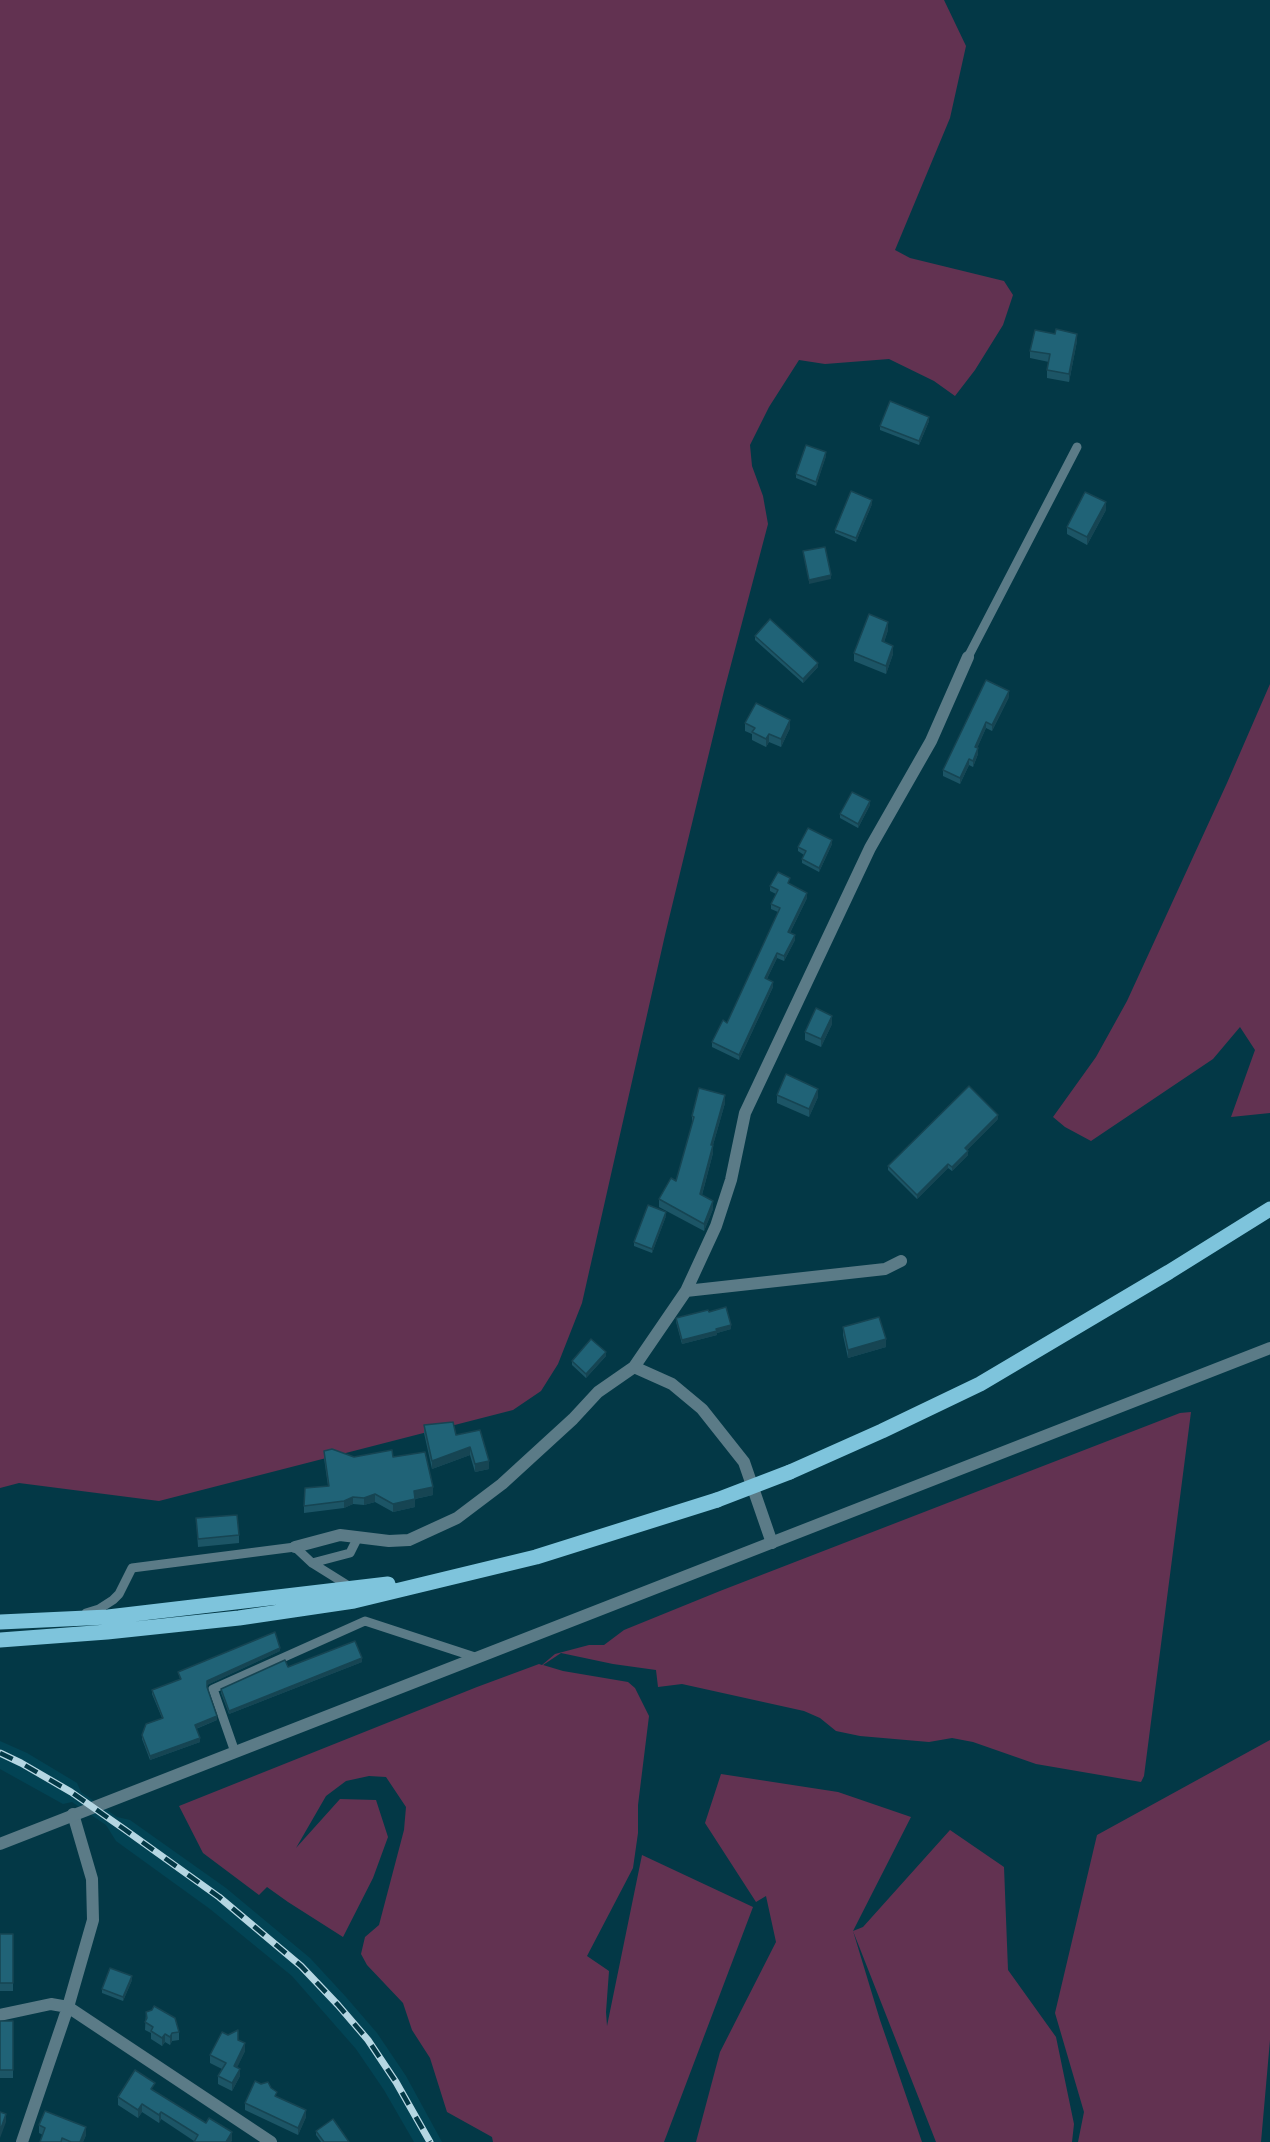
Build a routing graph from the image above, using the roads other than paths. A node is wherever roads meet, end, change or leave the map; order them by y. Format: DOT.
graph roads {
  1 [pos="1077,447"];
  2 [pos="968,657"];
  3 [pos="1270,1209"];
  4 [pos="901,1261"];
  5 [pos="686,1291"];
  6 [pos="1270,1348"];
  7 [pos="634,1367"];
  8 [pos="358,1537"];
  9 [pos="772,1543"];
  10 [pos="295,1546"];
  11 [pos="312,1563"];
  12 [pos="445,1579"];
  13 [pos="352,1588"];
  14 [pos="40,1620"];
  15 [pos="0,1622"];
  16 [pos="0,1640"];
  17 [pos="478,1658"];
  18 [pos="235,1752"];
  19 [pos="73,1815"];
  20 [pos="0,1844"];
  21 [pos="68,2007"];
  22 [pos="0,2015"];
  23 [pos="22,2142"];
  24 [pos="271,2142"];
  1 -- 2 [label="lane"];
  2 -- 5 [label="street"];
  3 -- 12 [label="main road, bridge"];
  4 -- 5 [label="street"];
  5 -- 7 [label="street"];
  6 -- 9 [label="street"];
  7 -- 8 [label="street"];
  7 -- 9 [label="street"];
  8 -- 10 [label="street"];
  8 -- 11 [label="lane"];
  9 -- 17 [label="street"];
  10 -- 11 [label="lane"];
  10 -- 14 [label="lane"];
  11 -- 13 [label="lane"];
  12 -- 13 [label="main road"];
  12 -- 16 [label="main road"];
  13 -- 14 [label="main road"];
  14 -- 15 [label="main road"];
  17 -- 18 [label="street"];
  17 -- 18 [label="lane"];
  18 -- 19 [label="street"];
  19 -- 20 [label="street"];
  19 -- 21 [label="street"];
  21 -- 22 [label="street"];
  21 -- 23 [label="street"];
  21 -- 24 [label="street"];
}
